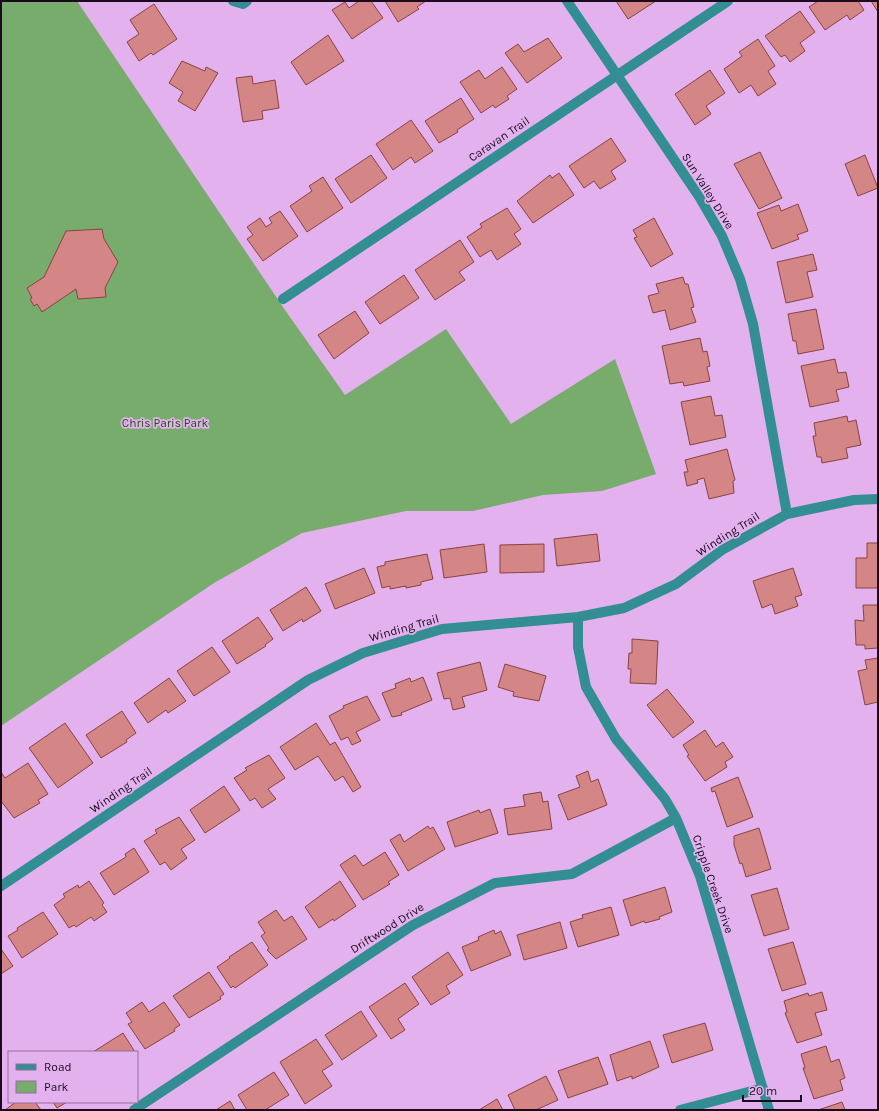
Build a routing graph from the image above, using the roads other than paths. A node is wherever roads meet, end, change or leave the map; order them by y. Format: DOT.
graph roads {
  1 [pos="567,1"];
  2 [pos="728,1"];
  3 [pos="617,76"];
  4 [pos="283,299"];
  5 [pos="878,500"];
  6 [pos="787,514"];
  7 [pos="578,617"];
  8 [pos="676,818"];
  9 [pos="1,886"];
  10 [pos="763,1088"];
  11 [pos="134,1110"];
  12 [pos="680,1110"];
  13 [pos="770,1110"];
  1 -- 3 [label="street, Sun Valley Drive"];
  2 -- 3 [label="street, Caravan Trail"];
  3 -- 4 [label="street, Caravan Trail"];
  3 -- 6 [label="street, Sun Valley Drive"];
  5 -- 6 [label="street, Winding Trail"];
  6 -- 7 [label="street, Winding Trail"];
  7 -- 8 [label="street, Cripple Creek Drive"];
  7 -- 9 [label="street, Winding Trail"];
  8 -- 10 [label="street, Cripple Creek Drive"];
  8 -- 11 [label="street, Driftwood Drive"];
  10 -- 12 [label="street"];
  10 -- 13 [label="street, Cripple Creek Drive"];
}
